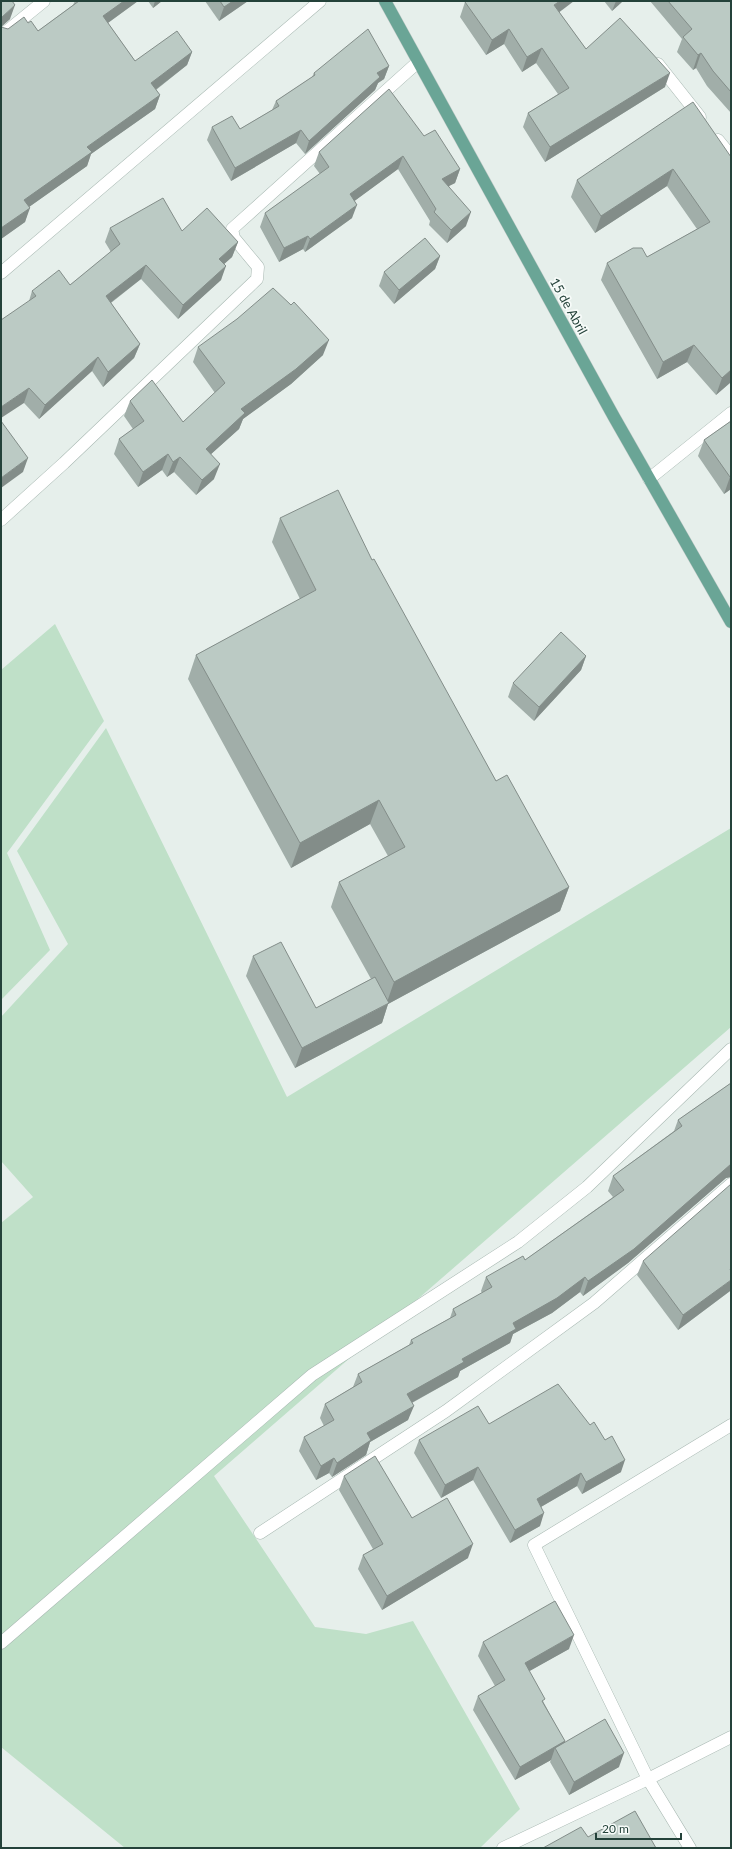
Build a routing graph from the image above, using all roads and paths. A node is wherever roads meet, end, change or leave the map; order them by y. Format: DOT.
graph roads {
  1 [pos="44,1"];
  2 [pos="320,1"];
  3 [pos="385,1"];
  4 [pos="1,36"];
  5 [pos="648,52"];
  6 [pos="418,62"];
  7 [pos="731,156"];
  8 [pos="1,273"];
  9 [pos="731,413"];
  10 [pos="649,479"];
  11 [pos="1,520"];
  12 [pos="731,622"];
  13 [pos="731,1049"];
  14 [pos="731,1184"];
  15 [pos="731,1426"];
  16 [pos="260,1533"];
  17 [pos="1,1644"];
  18 [pos="731,1737"];
  19 [pos="648,1779"];
  20 [pos="503,1848"];
  21 [pos="690,1848"];
  1 -- 4 [label="street"];
  2 -- 8 [label="street"];
  3 -- 6 [label="main road, 15 de Abril"];
  5 -- 7 [label="street"];
  6 -- 10 [label="main road, 15 de Abril"];
  6 -- 11 [label="street"];
  9 -- 10 [label="street"];
  10 -- 12 [label="main road, 15 de Abril"];
  13 -- 17 [label="street"];
  14 -- 16 [label="street"];
  15 -- 19 [label="street"];
  18 -- 19 [label="street"];
  19 -- 20 [label="street"];
  19 -- 21 [label="street"];
}
